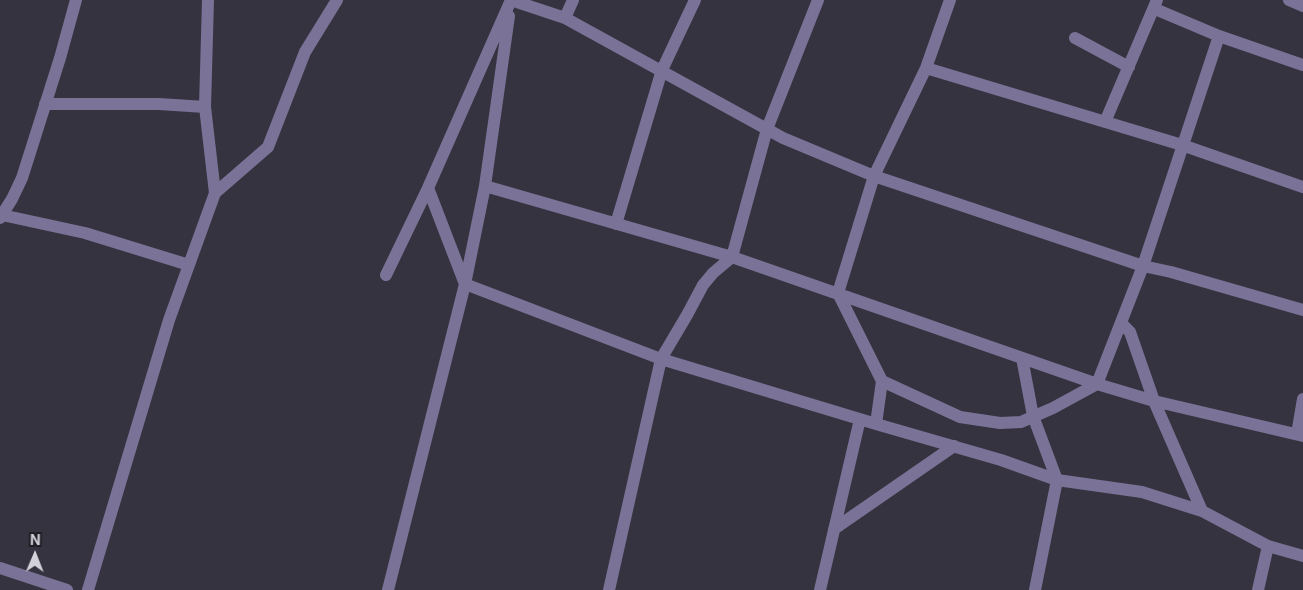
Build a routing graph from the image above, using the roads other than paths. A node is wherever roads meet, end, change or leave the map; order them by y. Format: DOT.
graph roads {
  1 [pos="76,0"];
  2 [pos="208,0"];
  3 [pos="336,0"];
  4 [pos="511,0"];
  5 [pos="574,0"];
  6 [pos="695,0"];
  7 [pos="818,0"];
  8 [pos="950,0"];
  9 [pos="1289,0"];
  10 [pos="1156,4"];
  11 [pos="1303,6"];
  12 [pos="565,18"];
  13 [pos="1219,36"];
  14 [pos="1076,38"];
  15 [pos="1303,64"];
  16 [pos="1129,67"];
  17 [pos="926,68"];
  18 [pos="662,70"];
  19 [pos="46,104"];
  20 [pos="205,107"];
  21 [pos="1104,122"];
  22 [pos="767,129"];
  23 [pos="1182,145"];
  24 [pos="874,176"];
  25 [pos="485,186"];
  26 [pos="428,188"];
  27 [pos="1303,188"];
  28 [pos="215,193"];
  29 [pos="1,217"];
  30 [pos="616,224"];
  31 [pos="732,257"];
  32 [pos="189,265"];
  33 [pos="1143,266"];
  34 [pos="386,275"];
  35 [pos="465,284"];
  36 [pos="838,293"];
  37 [pos="1303,310"];
  38 [pos="1121,323"];
  39 [pos="1022,358"];
  40 [pos="661,359"];
  41 [pos="882,381"];
  42 [pos="1097,384"];
  43 [pos="1303,399"];
  44 [pos="1154,401"];
  45 [pos="1033,416"];
  46 [pos="860,419"];
  47 [pos="876,424"];
  48 [pos="1300,435"];
  49 [pos="954,446"];
  50 [pos="1058,480"];
  51 [pos="1202,511"];
  52 [pos="834,529"];
  53 [pos="1268,546"];
  54 [pos="1303,556"];
  55 [pos="0,568"];
  56 [pos="66,590"];
  57 [pos="88,590"];
  58 [pos="388,590"];
  59 [pos="609,590"];
  60 [pos="820,590"];
  61 [pos="1035,590"];
  62 [pos="1258,590"];
  1 -- 19 [label="street"];
  2 -- 20 [label="street"];
  3 -- 28 [label="street"];
  4 -- 12 [label="street"];
  4 -- 25 [label="street"];
  4 -- 26 [label="street"];
  5 -- 12 [label="street"];
  6 -- 18 [label="street"];
  7 -- 22 [label="street"];
  8 -- 17 [label="street"];
  9 -- 11 [label="street"];
  10 -- 13 [label="street"];
  10 -- 16 [label="street"];
  12 -- 18 [label="street"];
  13 -- 15 [label="street"];
  13 -- 23 [label="street"];
  14 -- 16 [label="street"];
  16 -- 21 [label="street"];
  17 -- 21 [label="street"];
  17 -- 24 [label="street"];
  18 -- 22 [label="street"];
  18 -- 30 [label="street"];
  19 -- 20 [label="street"];
  19 -- 29 [label="street"];
  20 -- 28 [label="street"];
  21 -- 23 [label="street"];
  22 -- 24 [label="street"];
  22 -- 31 [label="street"];
  23 -- 27 [label="street"];
  23 -- 33 [label="street"];
  24 -- 33 [label="street"];
  24 -- 36 [label="street"];
  25 -- 30 [label="street"];
  25 -- 35 [label="street"];
  26 -- 34 [label="street"];
  26 -- 35 [label="street"];
  28 -- 32 [label="street"];
  29 -- 32 [label="street"];
  30 -- 31 [label="street"];
  31 -- 36 [label="street"];
  31 -- 40 [label="street"];
  32 -- 57 [label="street"];
  33 -- 37 [label="street"];
  33 -- 38 [label="street"];
  35 -- 40 [label="street"];
  35 -- 58 [label="street"];
  36 -- 39 [label="street"];
  36 -- 41 [label="street"];
  38 -- 42 [label="street"];
  38 -- 44 [label="street"];
  39 -- 42 [label="street"];
  39 -- 45 [label="street"];
  40 -- 46 [label="street"];
  40 -- 59 [label="street"];
  41 -- 45 [label="street"];
  41 -- 47 [label="street"];
  42 -- 44 [label="street"];
  42 -- 45 [label="street"];
  43 -- 48 [label="street"];
  44 -- 48 [label="street"];
  44 -- 51 [label="street"];
  45 -- 50 [label="street"];
  46 -- 47 [label="street"];
  46 -- 52 [label="street"];
  47 -- 49 [label="street"];
  49 -- 50 [label="street"];
  49 -- 52 [label="street"];
  50 -- 51 [label="street"];
  50 -- 61 [label="street"];
  51 -- 53 [label="street"];
  52 -- 60 [label="street"];
  53 -- 54 [label="street"];
  53 -- 62 [label="street"];
  55 -- 56 [label="street"];
}
